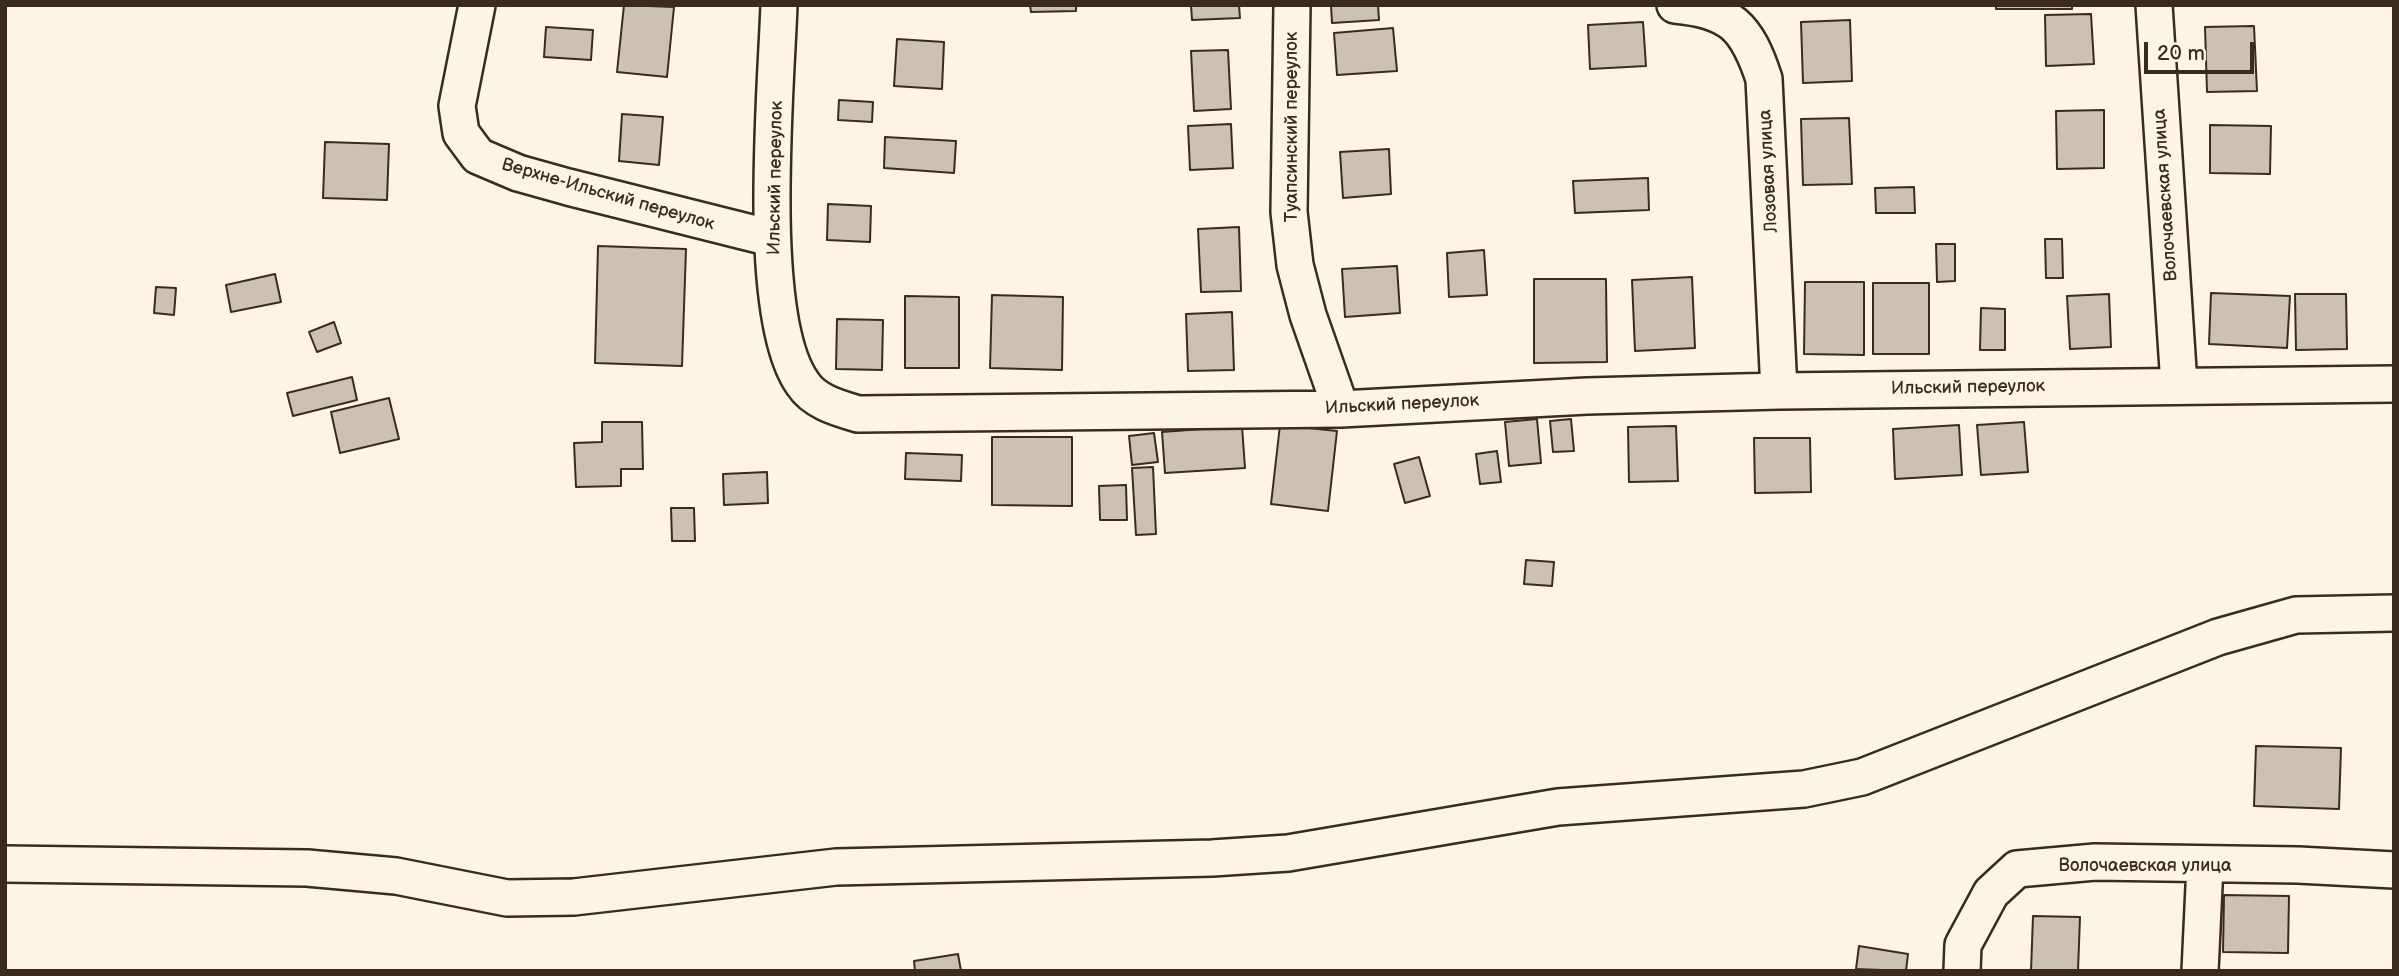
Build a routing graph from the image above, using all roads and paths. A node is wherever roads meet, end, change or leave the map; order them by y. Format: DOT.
graph roads {
  1 [pos="477,5"];
  2 [pos="779,5"];
  3 [pos="1292,5"];
  4 [pos="1675,5"];
  5 [pos="2154,5"];
  6 [pos="771,238"];
  7 [pos="2394,384"];
  8 [pos="2179,385"];
  9 [pos="1779,391"];
  10 [pos="1341,409"];
  11 [pos="2394,613"];
  12 [pos="5,864"];
  13 [pos="2206,865"];
  14 [pos="2394,870"];
  15 [pos="1962,971"];
  16 [pos="2200,971"];
  1 -- 6 [label="street, Верхне-Ильский переулок"];
  2 -- 6 [label="street, Ильский переулок"];
  3 -- 10 [label="street, Туапсинский переулок"];
  4 -- 9 [label="street, Лозовая улица"];
  5 -- 8 [label="street, Волочаевская улица"];
  6 -- 10 [label="street, Ильский переулок"];
  7 -- 8 [label="street, Ильский переулок"];
  8 -- 9 [label="street, Ильский переулок"];
  9 -- 10 [label="street, Ильский переулок"];
  11 -- 12 [label="street"];
  13 -- 14 [label="street, Волочаевская улица"];
  13 -- 15 [label="street, Волочаевская улица"];
  13 -- 16 [label="street"];
}
